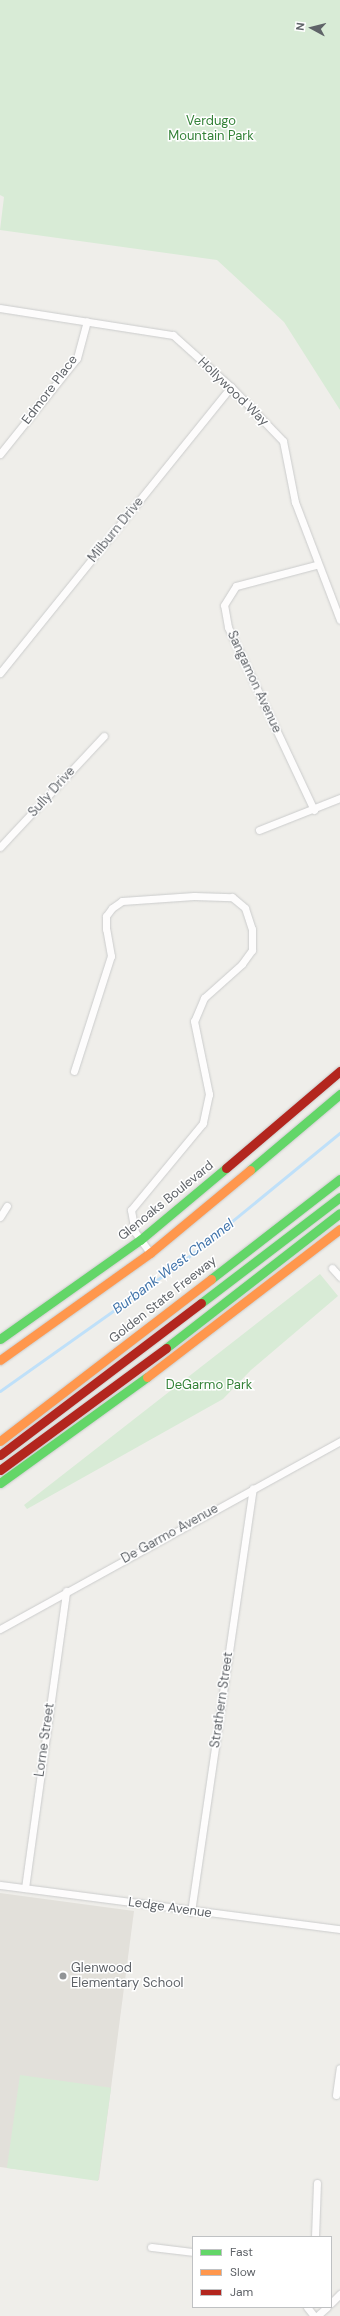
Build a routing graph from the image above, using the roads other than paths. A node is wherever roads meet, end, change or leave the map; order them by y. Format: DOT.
graph roads {
  1 [pos="0,308"];
  2 [pos="87,320"];
  3 [pos="231,387"];
  4 [pos="0,454"];
  5 [pos="316,564"];
  6 [pos="340,620"];
  7 [pos="0,673"];
  8 [pos="104,736"];
  9 [pos="340,798"];
  10 [pos="314,810"];
  11 [pos="259,830"];
  12 [pos="0,847"];
  13 [pos="74,1071"];
  14 [pos="340,1071"];
  15 [pos="340,1094"];
  16 [pos="340,1179"];
  17 [pos="340,1197"];
  18 [pos="7,1206"];
  19 [pos="340,1213"];
  20 [pos="0,1217"];
  21 [pos="340,1229"];
  22 [pos="140,1240"];
  23 [pos="150,1253"];
  24 [pos="332,1268"];
  25 [pos="340,1277"];
  26 [pos="0,1339"];
  27 [pos="0,1360"];
  28 [pos="0,1441"];
  29 [pos="340,1441"];
  30 [pos="0,1455"];
  31 [pos="0,1470"];
  32 [pos="0,1483"];
  33 [pos="253,1489"];
  34 [pos="66,1591"];
  35 [pos="0,1629"];
  36 [pos="0,1885"];
  37 [pos="25,1888"];
  38 [pos="191,1912"];
  39 [pos="340,1929"];
  40 [pos="340,2068"];
  41 [pos="336,2095"];
  42 [pos="317,2183"];
  43 [pos="315,2236"];
  44 [pos="151,2247"];
  45 [pos="192,2252"];
  46 [pos="340,2294"];
  47 [pos="332,2302"];
  48 [pos="308,2308"];
  49 [pos="325,2308"];
  50 [pos="316,2316"];
  1 -- 2 [label="street, Hollywood Way"];
  2 -- 3 [label="street, Hollywood Way"];
  2 -- 4 [label="street, Edmore Place"];
  3 -- 5 [label="street, Hollywood Way"];
  3 -- 7 [label="street, Milburn Drive"];
  5 -- 6 [label="street, Hollywood Way"];
  5 -- 10 [label="street, Sangamon Avenue"];
  8 -- 12 [label="street, Sully Drive"];
  9 -- 10 [label="street"];
  10 -- 11 [label="street"];
  13 -- 22 [label="street"];
  14 -- 22 [label="main road, Glenoaks Boulevard"];
  15 -- 23 [label="main road"];
  16 -- 28 [label="main road, Golden State Freeway"];
  17 -- 30 [label="main road"];
  18 -- 20 [label="street"];
  19 -- 31 [label="main road"];
  21 -- 32 [label="main road"];
  22 -- 23 [label="street"];
  22 -- 26 [label="main road, Glenoaks Boulevard"];
  23 -- 27 [label="main road"];
  24 -- 25 [label="street"];
  29 -- 33 [label="street, De Garmo Avenue"];
  33 -- 34 [label="street, De Garmo Avenue"];
  33 -- 38 [label="street, Strathern Street"];
  34 -- 35 [label="street, De Garmo Avenue"];
  34 -- 37 [label="street, Lorne Street"];
  36 -- 37 [label="street, Ledge Avenue"];
  37 -- 38 [label="street, Ledge Avenue"];
  38 -- 39 [label="street, Ledge Avenue"];
  40 -- 41 [label="street"];
  42 -- 43 [label="street"];
  44 -- 45 [label="street"];
  46 -- 47 [label="street"];
  48 -- 50 [label="street"];
  49 -- 50 [label="street"];
}
